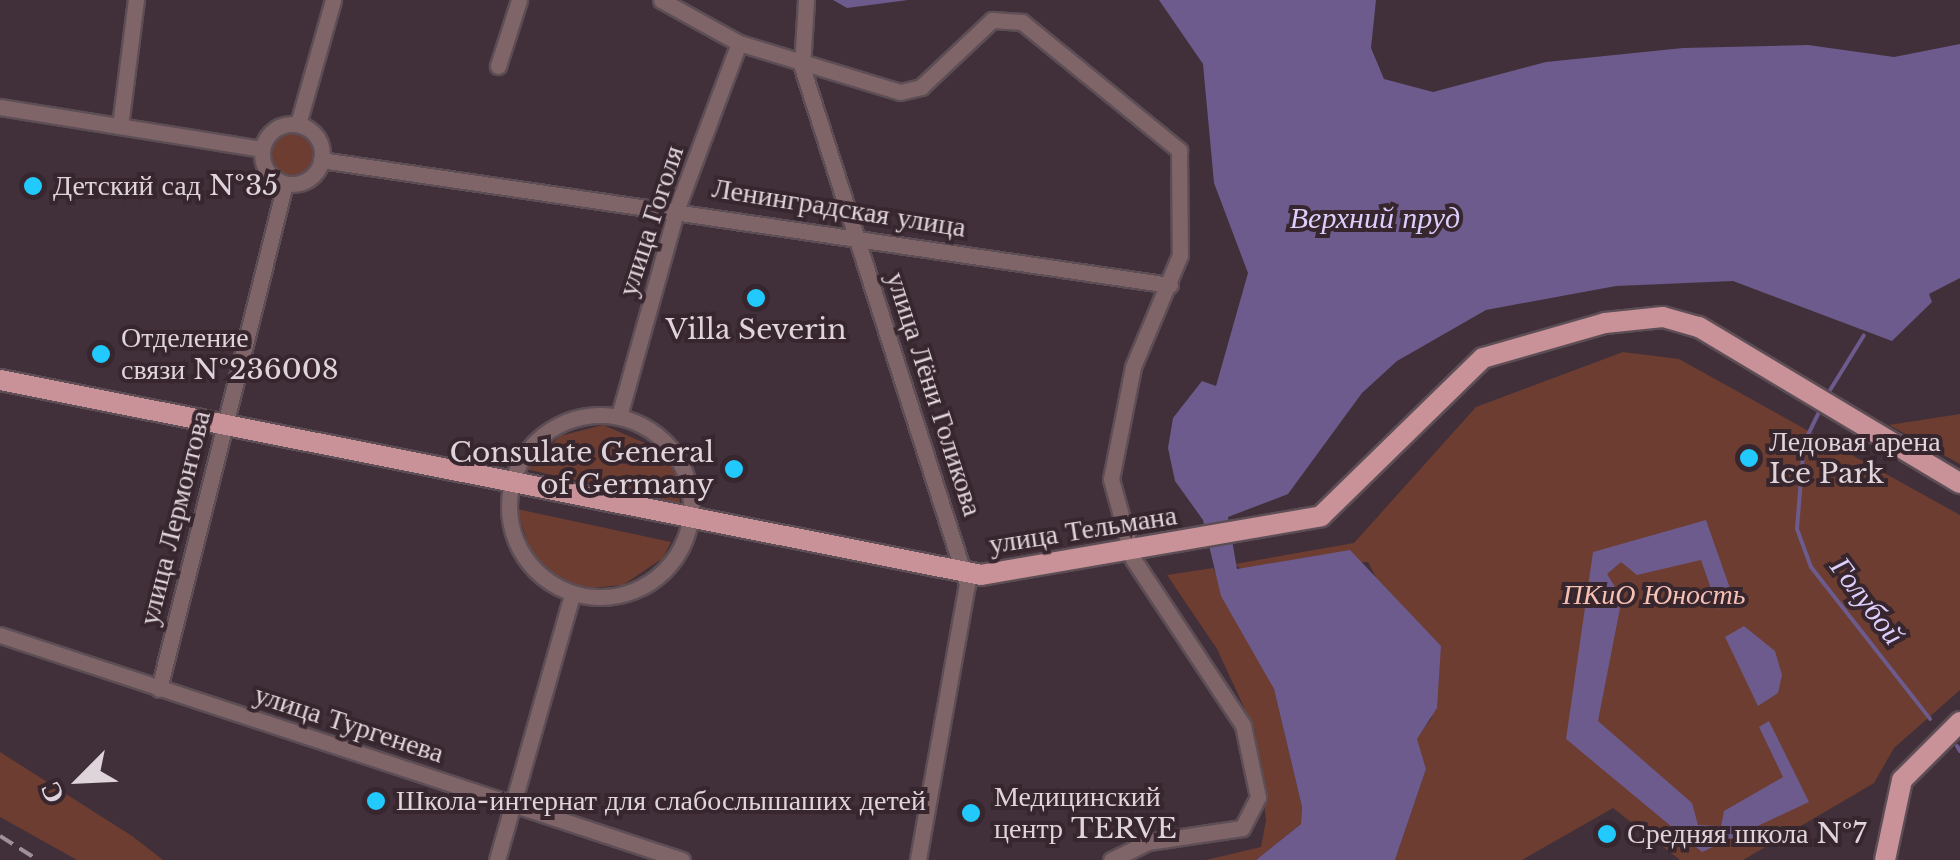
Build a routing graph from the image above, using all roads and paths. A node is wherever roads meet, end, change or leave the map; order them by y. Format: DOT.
graph roads {
  1 [pos="136,0"];
  2 [pos="334,0"];
  3 [pos="520,0"];
  4 [pos="661,0"];
  5 [pos="806,0"];
  6 [pos="739,43"];
  7 [pos="498,66"];
  8 [pos="802,66"];
  9 [pos="0,108"];
  10 [pos="298,124"];
  11 [pos="120,126"];
  12 [pos="262,149"];
  13 [pos="322,160"];
  14 [pos="284,184"];
  15 [pos="677,208"];
  16 [pos="857,236"];
  17 [pos="1170,285"];
  18 [pos="0,380"];
  19 [pos="620,416"];
  20 [pos="222,427"];
  21 [pos="1960,483"];
  22 [pos="512,486"];
  23 [pos="688,518"];
  24 [pos="1129,551"];
  25 [pos="966,573"];
  26 [pos="571,598"];
  27 [pos="0,634"];
  28 [pos="159,689"];
  29 [pos="1960,722"];
  30 [pos="512,803"];
  31 [pos="497,860"];
  32 [pos="682,860"];
  33 [pos="918,860"];
  34 [pos="1111,860"];
  35 [pos="1885,860"];
  1 -- 11 [label="street"];
  2 -- 10 [label="street"];
  3 -- 7 [label="street"];
  4 -- 6 [label="street"];
  5 -- 8 [label="street, улица Лёни Голикова"];
  6 -- 8 [label="street"];
  6 -- 15 [label="street, улица Гоголя"];
  8 -- 16 [label="street, улица Лёни Голикова"];
  8 -- 17 [label="street"];
  9 -- 11 [label="street"];
  10 -- 12 [label="street"];
  10 -- 13 [label="street"];
  11 -- 12 [label="street"];
  12 -- 14 [label="street"];
  13 -- 14 [label="street"];
  13 -- 15 [label="street, Ленинградская улица"];
  14 -- 20 [label="street, улица Лермонтова"];
  15 -- 16 [label="street, Ленинградская улица"];
  15 -- 19 [label="street, улица Гоголя"];
  16 -- 17 [label="street, Ленинградская улица"];
  16 -- 25 [label="street, улица Лёни Голикова"];
  17 -- 24 [label="street"];
  18 -- 20 [label="main road, улица Тельмана"];
  19 -- 22 [label="street"];
  19 -- 23 [label="street"];
  20 -- 22 [label="main road, улица Тельмана"];
  20 -- 28 [label="street, улица Лермонтова"];
  21 -- 24 [label="main road, улица Тельмана"];
  22 -- 23 [label="main road, улица Тельмана"];
  22 -- 26 [label="street"];
  23 -- 25 [label="main road, улица Тельмана"];
  23 -- 26 [label="street"];
  24 -- 25 [label="main road, улица Тельмана"];
  24 -- 34 [label="street"];
  25 -- 33 [label="street, улица Лёни Голикова"];
  26 -- 30 [label="street"];
  27 -- 28 [label="street, улица Тургенева"];
  28 -- 30 [label="street, улица Тургенева"];
  29 -- 35 [label="main road"];
  30 -- 31 [label="street"];
  30 -- 32 [label="street, улица Тургенева"];
}
